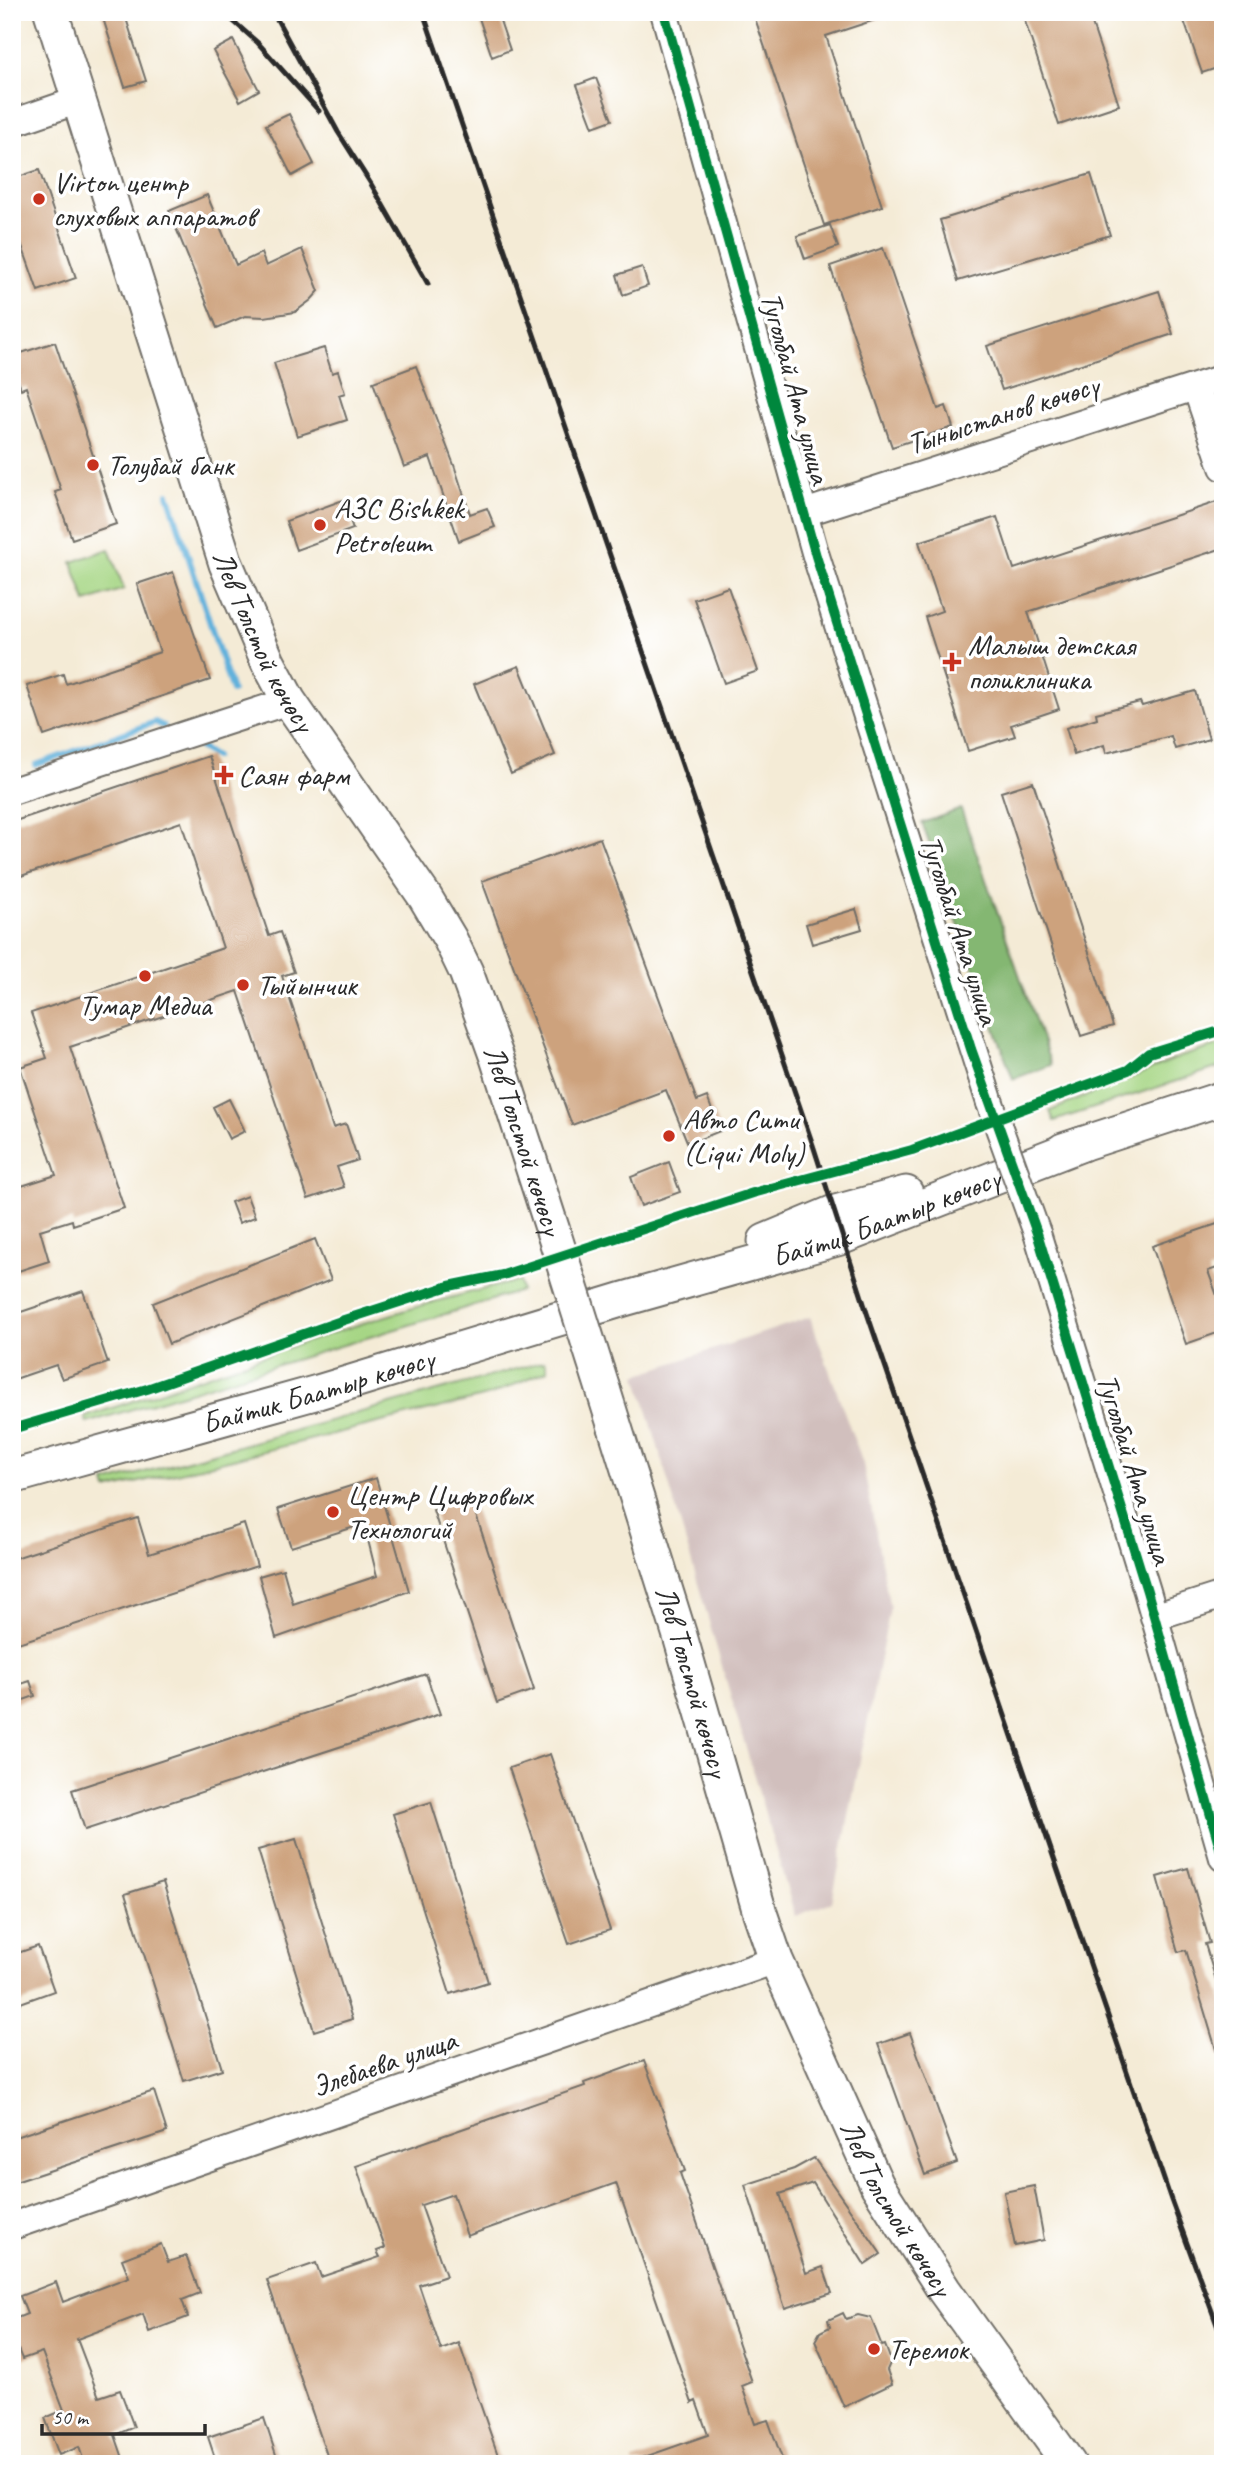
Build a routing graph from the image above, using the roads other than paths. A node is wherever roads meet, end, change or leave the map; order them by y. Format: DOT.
graph roads {
  1 [pos="51,12"];
  2 [pos="664,12"];
  3 [pos="79,100"];
  4 [pos="12,124"];
  5 [pos="1223,378"];
  6 [pos="1196,387"];
  7 [pos="1223,467"];
  8 [pos="804,513"];
  9 [pos="289,701"];
  10 [pos="12,791"];
  11 [pos="1223,1098"];
  12 [pos="12,1477"];
  13 [pos="1223,1595"];
  14 [pos="1154,1617"];
  15 [pos="1223,1858"];
  16 [pos="776,1960"];
  17 [pos="12,2226"];
  18 [pos="1069,2464"];
  1 -- 3 [label="main road, Лев Толстой көчөсү"];
  2 -- 8 [label="street, Туголбай Ата улица"];
  3 -- 4 [label="street"];
  3 -- 9 [label="main road, Лев Толстой көчөсү"];
  5 -- 6 [label="street, Тыныстанов көчөсү"];
  6 -- 7 [label="street"];
  6 -- 8 [label="street, Тыныстанов көчөсү"];
  8 -- 14 [label="street, Туголбай Ата улица, bridge"];
  9 -- 10 [label="street"];
  9 -- 16 [label="main road, Лев Толстой көчөсү, bridge"];
  11 -- 12 [label="main road, Байтик Баатыр көчөсү"];
  13 -- 14 [label="street"];
  14 -- 15 [label="street, Туголбай Ата улица"];
  16 -- 17 [label="street, Элебаева улица"];
  16 -- 18 [label="main road, Лев Толстой көчөсү"];
}
